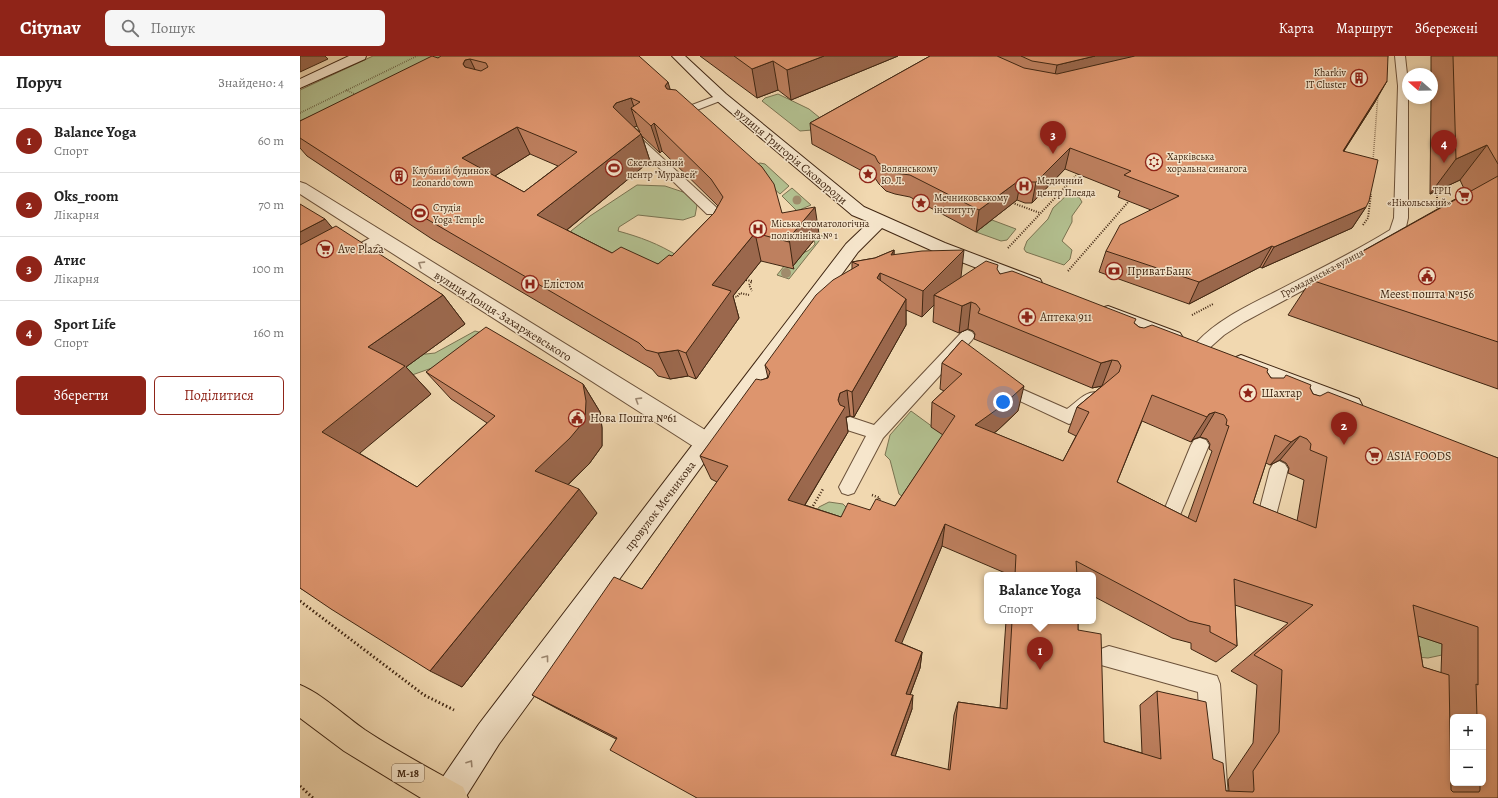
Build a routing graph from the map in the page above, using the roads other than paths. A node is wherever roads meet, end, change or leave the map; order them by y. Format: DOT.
graph roads {
  1 [pos="360,56"];
  2 [pos="678,56"];
  3 [pos="1400,56"];
  4 [pos="1402,68"];
  5 [pos="300,84"];
  6 [pos="721,97"];
  7 [pos="1405,104"];
  8 [pos="680,113"];
  9 [pos="641,129"];
  10 [pos="300,187"];
  11 [pos="712,211"];
  12 [pos="879,222"];
  13 [pos="378,238"];
  14 [pos="335,263"];
  15 [pos="1053,291"];
  16 [pos="1089,305"];
  17 [pos="967,336"];
  18 [pos="1214,352"];
  19 [pos="746,391"];
  20 [pos="1015,392"];
  21 [pos="1101,392"];
  22 [pos="764,396"];
  23 [pos="1367,411"];
  24 [pos="850,424"];
  25 [pos="877,433"];
  26 [pos="707,443"];
  27 [pos="1200,445"];
  28 [pos="1279,469"];
  29 [pos="848,487"];
  30 [pos="1170,520"];
  31 [pos="1264,526"];
  32 [pos="1109,657"];
  33 [pos="300,699"];
  34 [pos="449,797"];
  35 [pos="1216,798"];
  1 -- 5 [label="street"];
  2 -- 6 [label="street, вулиця Григорія Сковороди"];
  3 -- 4 [label="lane, Громадянська вулиця"];
  6 -- 8 [label="lane"];
  6 -- 12 [label="street, вулиця Григорія Сковороди"];
  7 -- 18 [label="lane, Громадянська вулиця"];
  9 -- 11 [label="lane"];
  10 -- 13 [label="street, вулиця Донця-Захаржевського"];
  12 -- 15 [label="street, вулиця Григорія Сковороди"];
  12 -- 19 [label="street, провулок Мечникова"];
  13 -- 14 [label="lane"];
  26 -- 13 [label="street, вулиця Донця-Захаржевського, one-way"];
  16 -- 18 [label="street"];
  17 -- 25 [label="lane"];
  18 -- 23 [label="street"];
  19 -- 22 [label="lane"];
  19 -- 26 [label="street, провулок Мечникова"];
  20 -- 21 [label="lane"];
  24 -- 25 [label="lane"];
  25 -- 29 [label="lane"];
  34 -- 26 [label="street, провулок Мечникова, one-way"];
  27 -- 30 [label="lane"];
  28 -- 31 [label="lane"];
  32 -- 35 [label="lane"];
  33 -- 34 [label="main road, М-18"];
}
